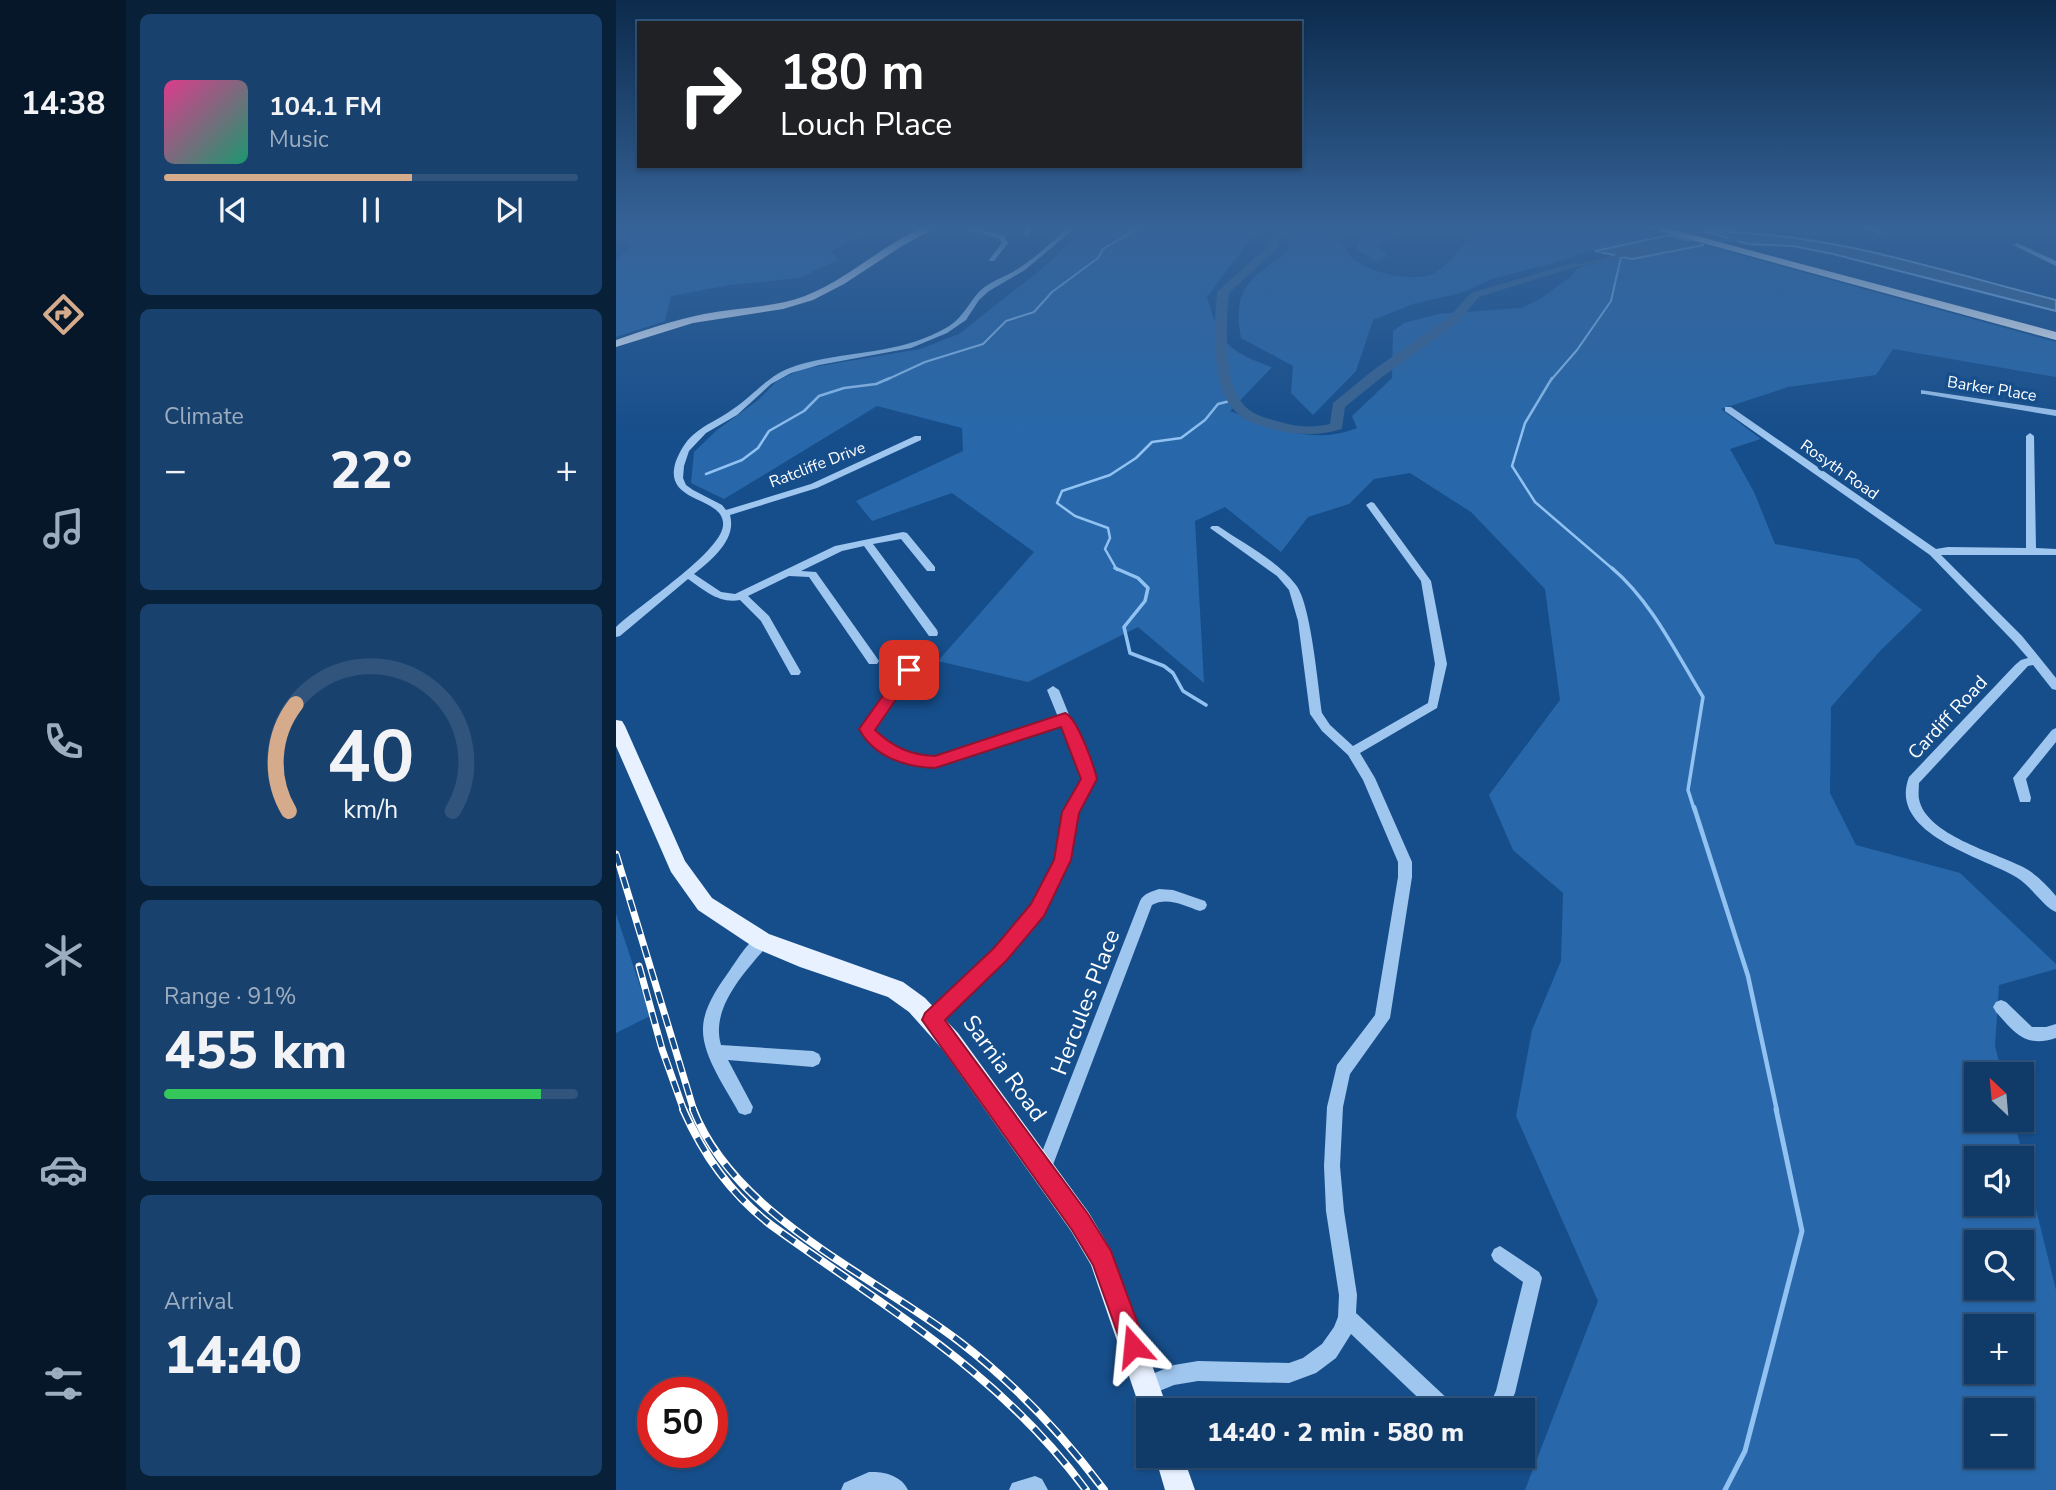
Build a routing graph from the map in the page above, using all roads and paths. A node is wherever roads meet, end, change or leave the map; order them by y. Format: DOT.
graph roads {
  1 [pos="810,298"];
  2 [pos="979,298"];
  3 [pos="1914,298"];
  4 [pos="1940,298"];
  5 [pos="2056,329"];
  6 [pos="2056,336"];
  7 [pos="616,344"];
  8 [pos="1924,392"];
  9 [pos="1728,409"];
  10 [pos="2056,413"];
  11 [pos="2030,436"];
  12 [pos="918,438"];
  13 [pos="1371,505"];
  14 [pos="724,514"];
  15 [pos="1215,528"];
  16 [pos="866,542"];
  17 [pos="2031,551"];
  18 [pos="2056,552"];
  19 [pos="1934,553"];
  20 [pos="931,569"];
  21 [pos="687,574"];
  22 [pos="781,576"];
  23 [pos="743,597"];
  24 [pos="616,633"];
  25 [pos="933,633"];
  26 [pos="873,661"];
  27 [pos="2035,661"];
  28 [pos="909,670"];
  29 [pos="795,673"];
  30 [pos="2056,686"];
  31 [pos="1053,690"];
  32 [pos="1065,719"];
  33 [pos="616,726"];
  34 [pos="2056,733"];
  35 [pos="1352,752"];
  36 [pos="2025,798"];
  37 [pos="1200,905"];
  38 [pos="2056,906"];
  39 [pos="762,941"];
  40 [pos="2001,1007"];
  41 [pos="932,1020"];
  42 [pos="2056,1031"];
  43 [pos="717,1052"];
  44 [pos="813,1059"];
  45 [pos="745,1107"];
  46 [pos="1043,1170"];
  47 [pos="1500,1255"];
  48 [pos="1347,1317"];
  49 [pos="1147,1386"];
  50 [pos="1150,1398"];
  51 [pos="1432,1398"];
  52 [pos="1503,1398"];
  53 [pos="1173,1468"];
  54 [pos="851,1490"];
  55 [pos="898,1490"];
  56 [pos="1019,1490"];
  57 [pos="1038,1490"];
  58 [pos="1180,1490"];
  1 -- 7 [label="main road"];
  2 -- 14 [label="street"];
  3 -- 6 [label="highway"];
  4 -- 5 [label="highway"];
  8 -- 10 [label="street, Barker Place"];
  9 -- 19 [label="street, Rosyth Road"];
  11 -- 17 [label="street"];
  12 -- 14 [label="street, Ratcliffe Drive"];
  13 -- 35 [label="street"];
  14 -- 21 [label="street"];
  15 -- 35 [label="street"];
  16 -- 20 [label="street"];
  16 -- 22 [label="street"];
  16 -- 25 [label="street"];
  17 -- 18 [label="street"];
  17 -- 19 [label="street"];
  19 -- 27 [label="street"];
  21 -- 23 [label="street"];
  21 -- 24 [label="street"];
  22 -- 23 [label="street"];
  22 -- 26 [label="street"];
  23 -- 29 [label="street"];
  27 -- 30 [label="street"];
  27 -- 38 [label="street, Cardiff Road"];
  28 -- 32 [label="street"];
  31 -- 32 [label="street"];
  32 -- 41 [label="street"];
  33 -- 39 [label="main road, Sarnia Road"];
  34 -- 36 [label="street"];
  35 -- 48 [label="street"];
  37 -- 46 [label="street, Hercules Place"];
  39 -- 41 [label="main road, Sarnia Road"];
  39 -- 43 [label="street"];
  40 -- 42 [label="street"];
  41 -- 46 [label="main road, Sarnia Road"];
  43 -- 44 [label="street"];
  43 -- 45 [label="street"];
  46 -- 49 [label="main road, Sarnia Road"];
  47 -- 52 [label="street"];
  48 -- 49 [label="street"];
  48 -- 51 [label="street"];
  49 -- 50 [label="main road, Sarnia Road"];
  53 -- 58 [label="main road"];
  54 -- 55 [label="street"];
  56 -- 57 [label="street"];
}
